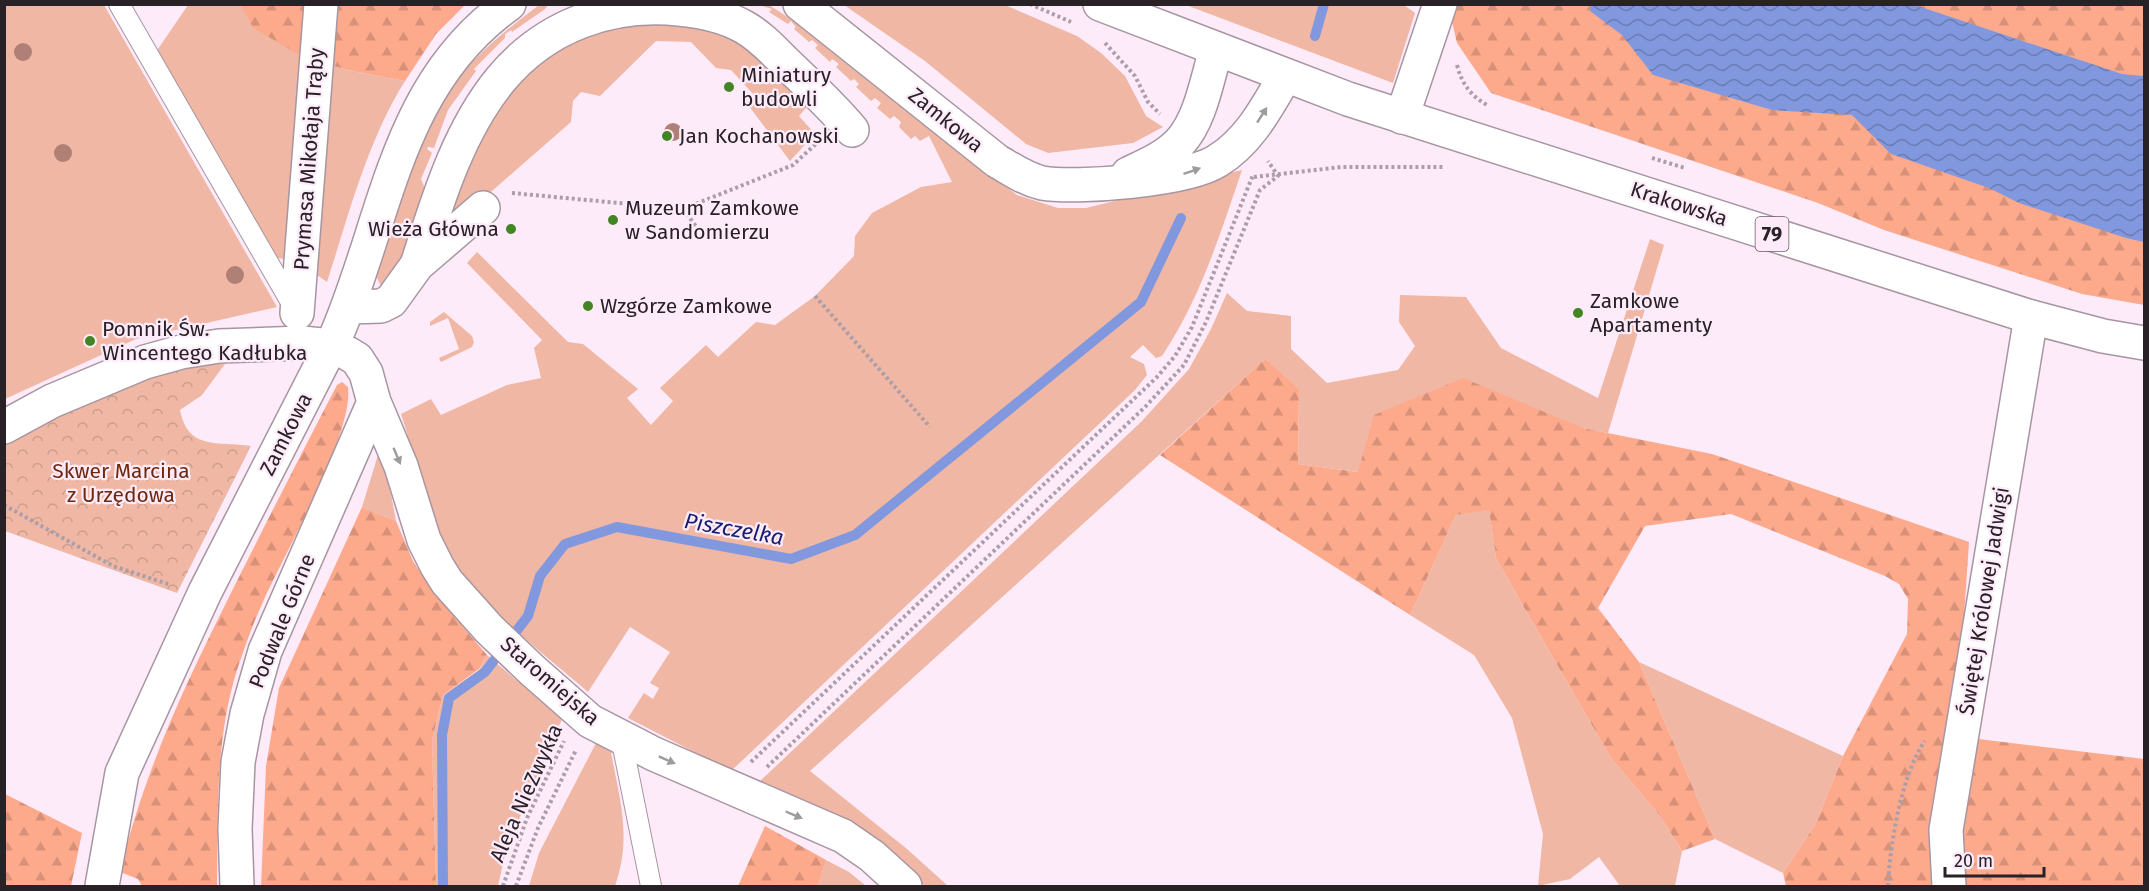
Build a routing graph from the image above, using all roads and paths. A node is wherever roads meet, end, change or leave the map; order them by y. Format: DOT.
graph roads {
  1 [pos="119,4"];
  2 [pos="321,4"];
  3 [pos="509,4"];
  4 [pos="800,4"];
  5 [pos="1030,4"];
  6 [pos="1440,4"];
  7 [pos="1088,15"];
  8 [pos="1099,36"];
  9 [pos="1216,50"];
  10 [pos="1455,56"];
  11 [pos="1285,76"];
  12 [pos="1487,105"];
  13 [pos="1166,117"];
  14 [pos="1402,117"];
  15 [pos="840,131"];
  16 [pos="1261,152"];
  17 [pos="1448,167"];
  18 [pos="1278,176"];
  19 [pos="1113,181"];
  20 [pos="483,208"];
  21 [pos="683,209"];
  22 [pos="704,237"];
  23 [pos="417,265"];
  24 [pos="815,296"];
  25 [pos="348,307"];
  26 [pos="2031,317"];
  27 [pos="310,334"];
  28 [pos="2145,343"];
  29 [pos="374,402"];
  30 [pos="4,427"];
  31 [pos="930,427"];
  32 [pos="4,505"];
  33 [pos="177,587"];
  34 [pos="585,716"];
  35 [pos="1928,736"];
  36 [pos="621,737"];
  37 [pos="733,789"];
  38 [pos="102,886"];
  39 [pos="237,886"];
  40 [pos="503,886"];
  41 [pos="516,886"];
  42 [pos="651,886"];
  43 [pos="905,886"];
  44 [pos="1888,886"];
  45 [pos="1949,886"];
  1 -- 27 [label="lane"];
  2 -- 27 [label="street, Prymasa Mikołaja Trąby"];
  3 -- 25 [label="street, Zamkowa"];
  4 -- 19 [label="street, Zamkowa"];
  5 -- 7 [label="path"];
  6 -- 14 [label="street"];
  7 -- 9 [label="street, 79"];
  8 -- 13 [label="path"];
  9 -- 11 [label="street, 79"];
  9 -- 19 [label="street, Zamkowa"];
  10 -- 12 [label="path"];
  11 -- 14 [label="street, Krakowska / 79"];
  19 -- 11 [label="street, Zamkowa, one-way"];
  14 -- 26 [label="street, Krakowska / 79"];
  15 -- 21 [label="path"];
  15 -- 23 [label="street"];
  16 -- 18 [label="path"];
  17 -- 18 [label="path"];
  18 -- 37 [label="path"];
  18 -- 37 [label="path"];
  20 -- 21 [label="path"];
  20 -- 23 [label="street"];
  21 -- 22 [label="path"];
  23 -- 25 [label="street"];
  24 -- 31 [label="path"];
  25 -- 27 [label="street, Zamkowa"];
  26 -- 28 [label="street, Krakowska / 79"];
  26 -- 45 [label="street, Świętej Królowej Jadwigi"];
  27 -- 29 [label="street, Staromiejska"];
  27 -- 30 [label="street"];
  27 -- 38 [label="street, Zamkowa"];
  29 -- 34 [label="street, Staromiejska, one-way"];
  29 -- 39 [label="street, Podwale Górne"];
  32 -- 33 [label="path"];
  34 -- 36 [label="street, Staromiejska"];
  34 -- 40 [label="path, Aleja NieZwykła"];
  34 -- 41 [label="path, Aleja NieZwykła"];
  35 -- 44 [label="path"];
  36 -- 37 [label="street, Staromiejska, one-way"];
  36 -- 42 [label="lane"];
  37 -- 43 [label="street, Staromiejska, one-way"];
}
